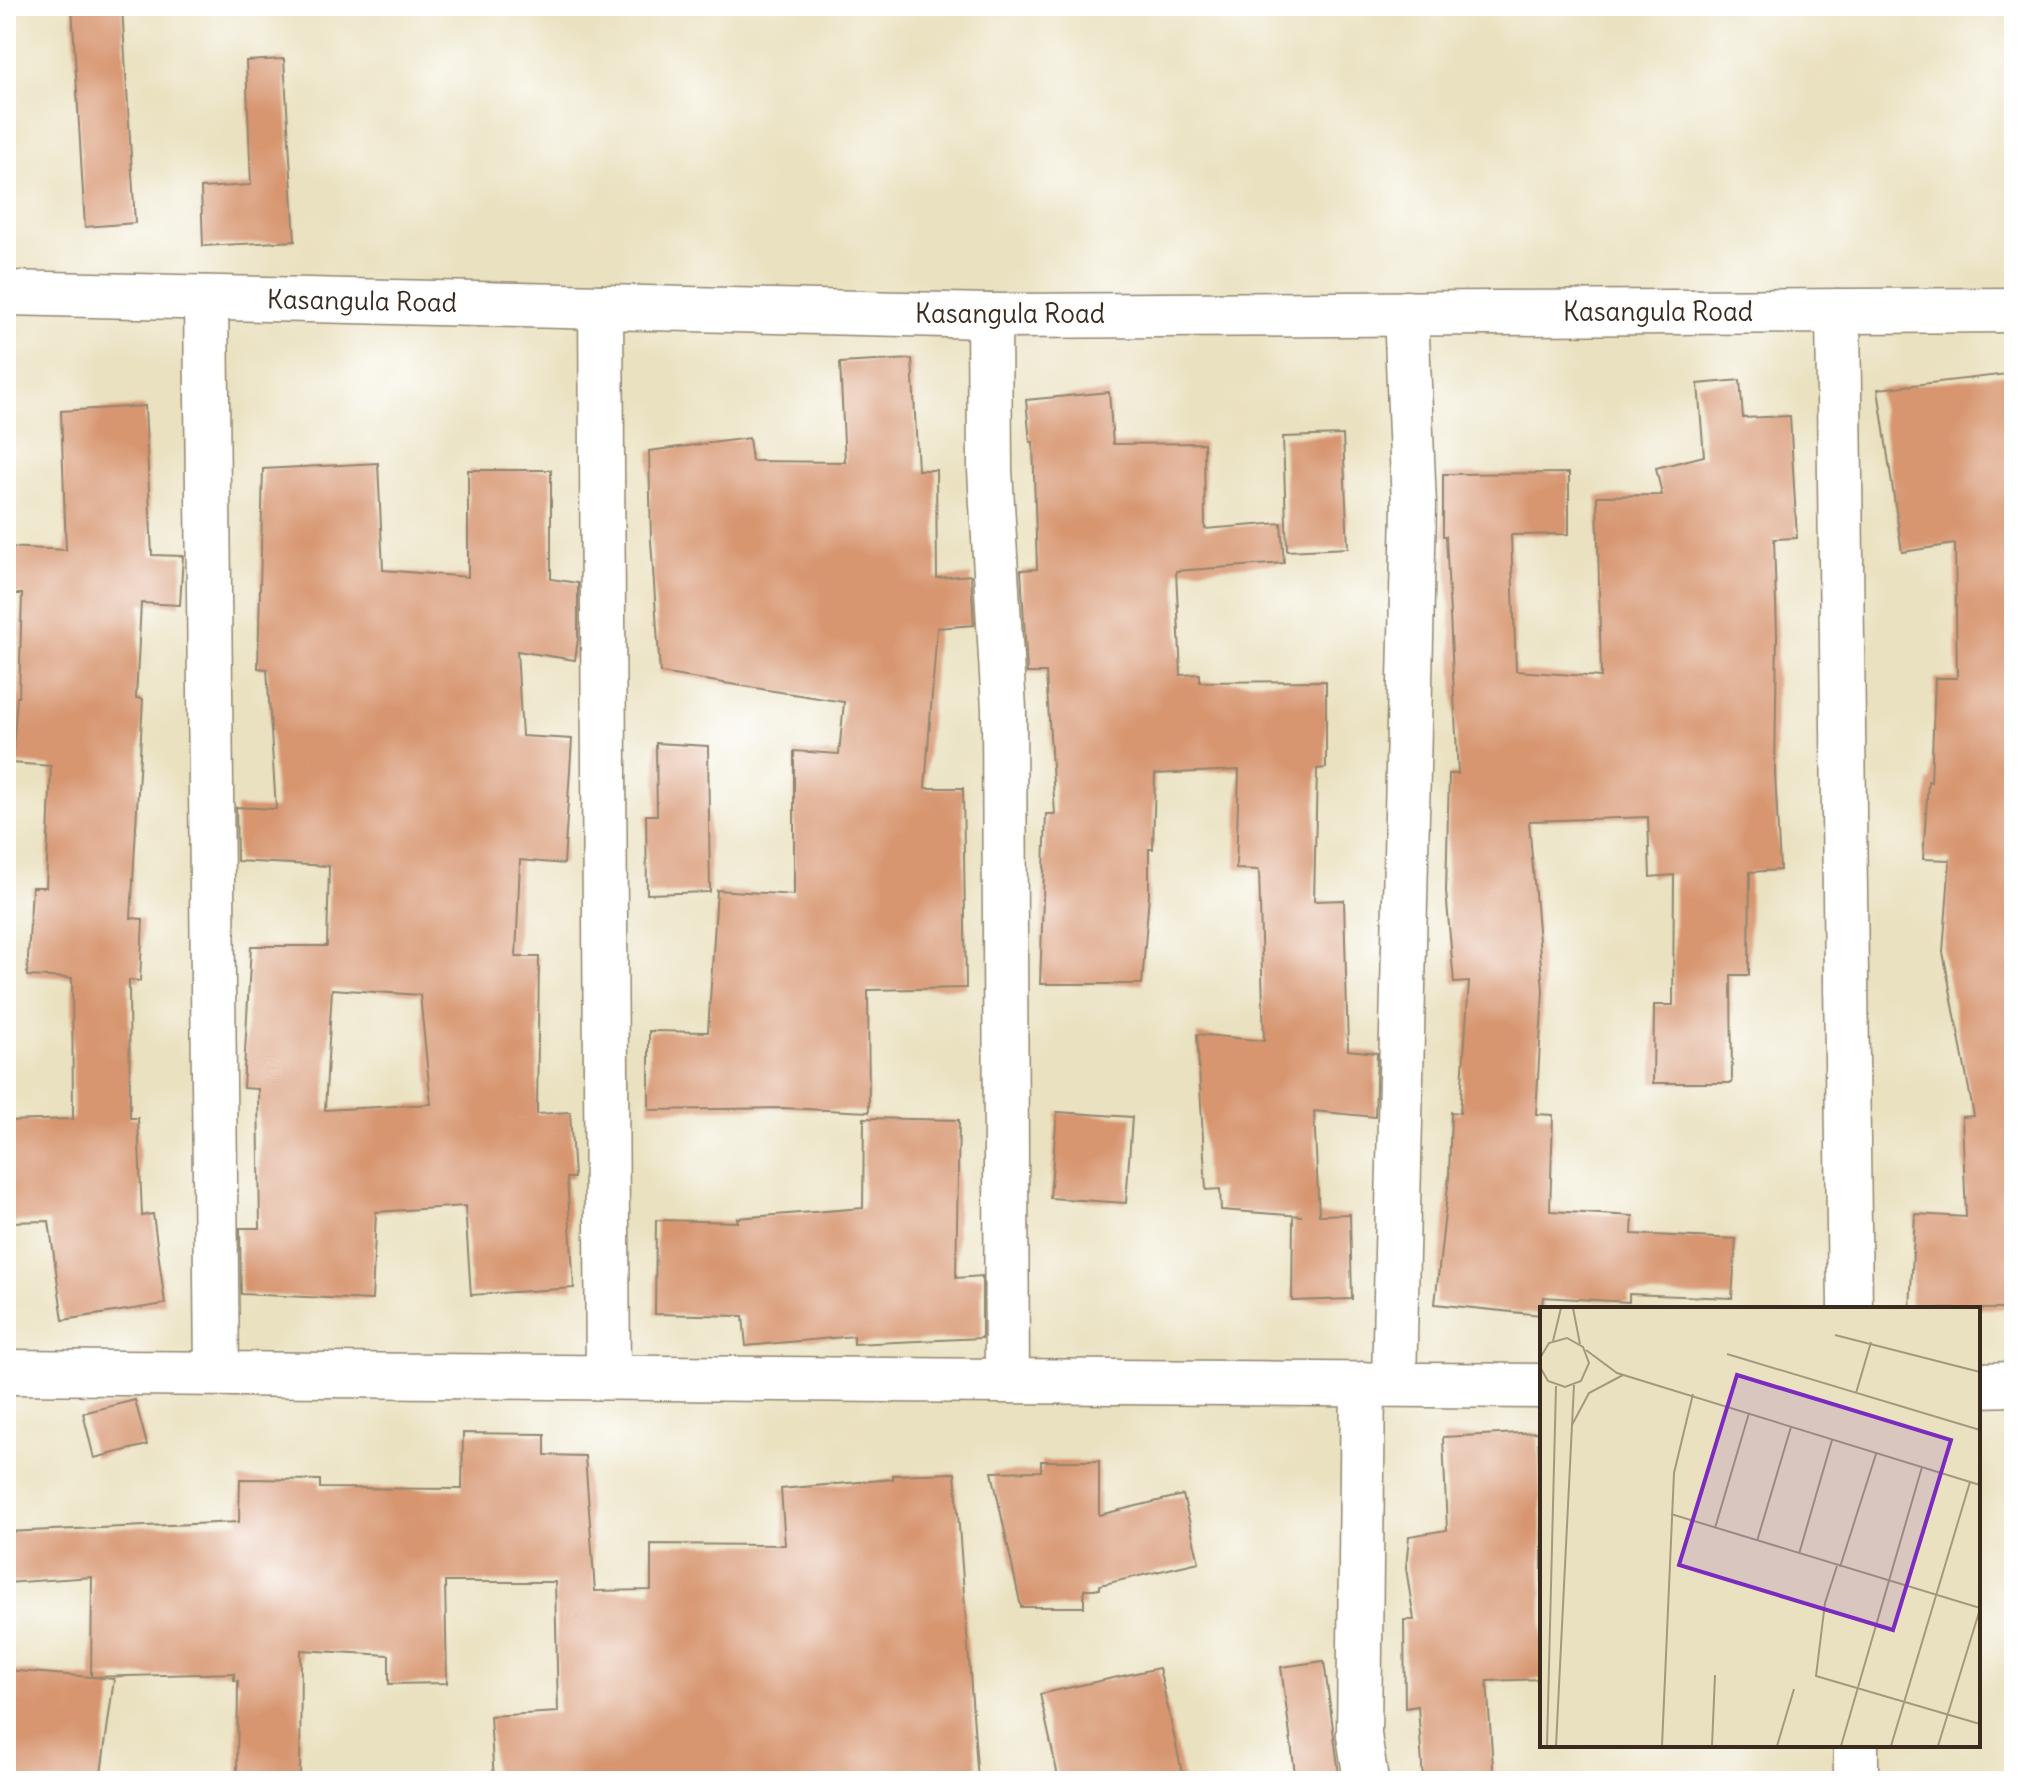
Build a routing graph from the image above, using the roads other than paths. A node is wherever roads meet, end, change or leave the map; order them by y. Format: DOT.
graph roads {
  1 [pos="6,293"];
  2 [pos="206,298"];
  3 [pos="601,307"];
  4 [pos="2014,310"];
  5 [pos="1838,311"];
  6 [pos="1406,313"];
  7 [pos="989,316"];
  8 [pos="1850,1307"];
  9 [pos="6,1372"];
  10 [pos="217,1374"];
  11 [pos="608,1377"];
  12 [pos="1007,1381"];
  13 [pos="1379,1384"];
  14 [pos="2014,1384"];
  15 [pos="1980,1385"];
  16 [pos="1540,1386"];
  17 [pos="1856,1747"];
  18 [pos="1366,1781"];
  19 [pos="1856,1781"];
  1 -- 2 [label="street, Kasangula Road"];
  2 -- 3 [label="street, Kasangula Road"];
  2 -- 10 [label="street"];
  3 -- 7 [label="street, Kasangula Road"];
  3 -- 11 [label="street"];
  4 -- 5 [label="street, Kasangula Road"];
  5 -- 6 [label="street, Kasangula Road"];
  5 -- 8 [label="street"];
  6 -- 7 [label="street, Kasangula Road"];
  6 -- 13 [label="street"];
  7 -- 12 [label="street"];
  9 -- 10 [label="street"];
  10 -- 11 [label="street"];
  11 -- 12 [label="street"];
  12 -- 13 [label="street"];
  13 -- 16 [label="street"];
  13 -- 18 [label="street"];
  14 -- 15 [label="street"];
  17 -- 19 [label="street"];
}
